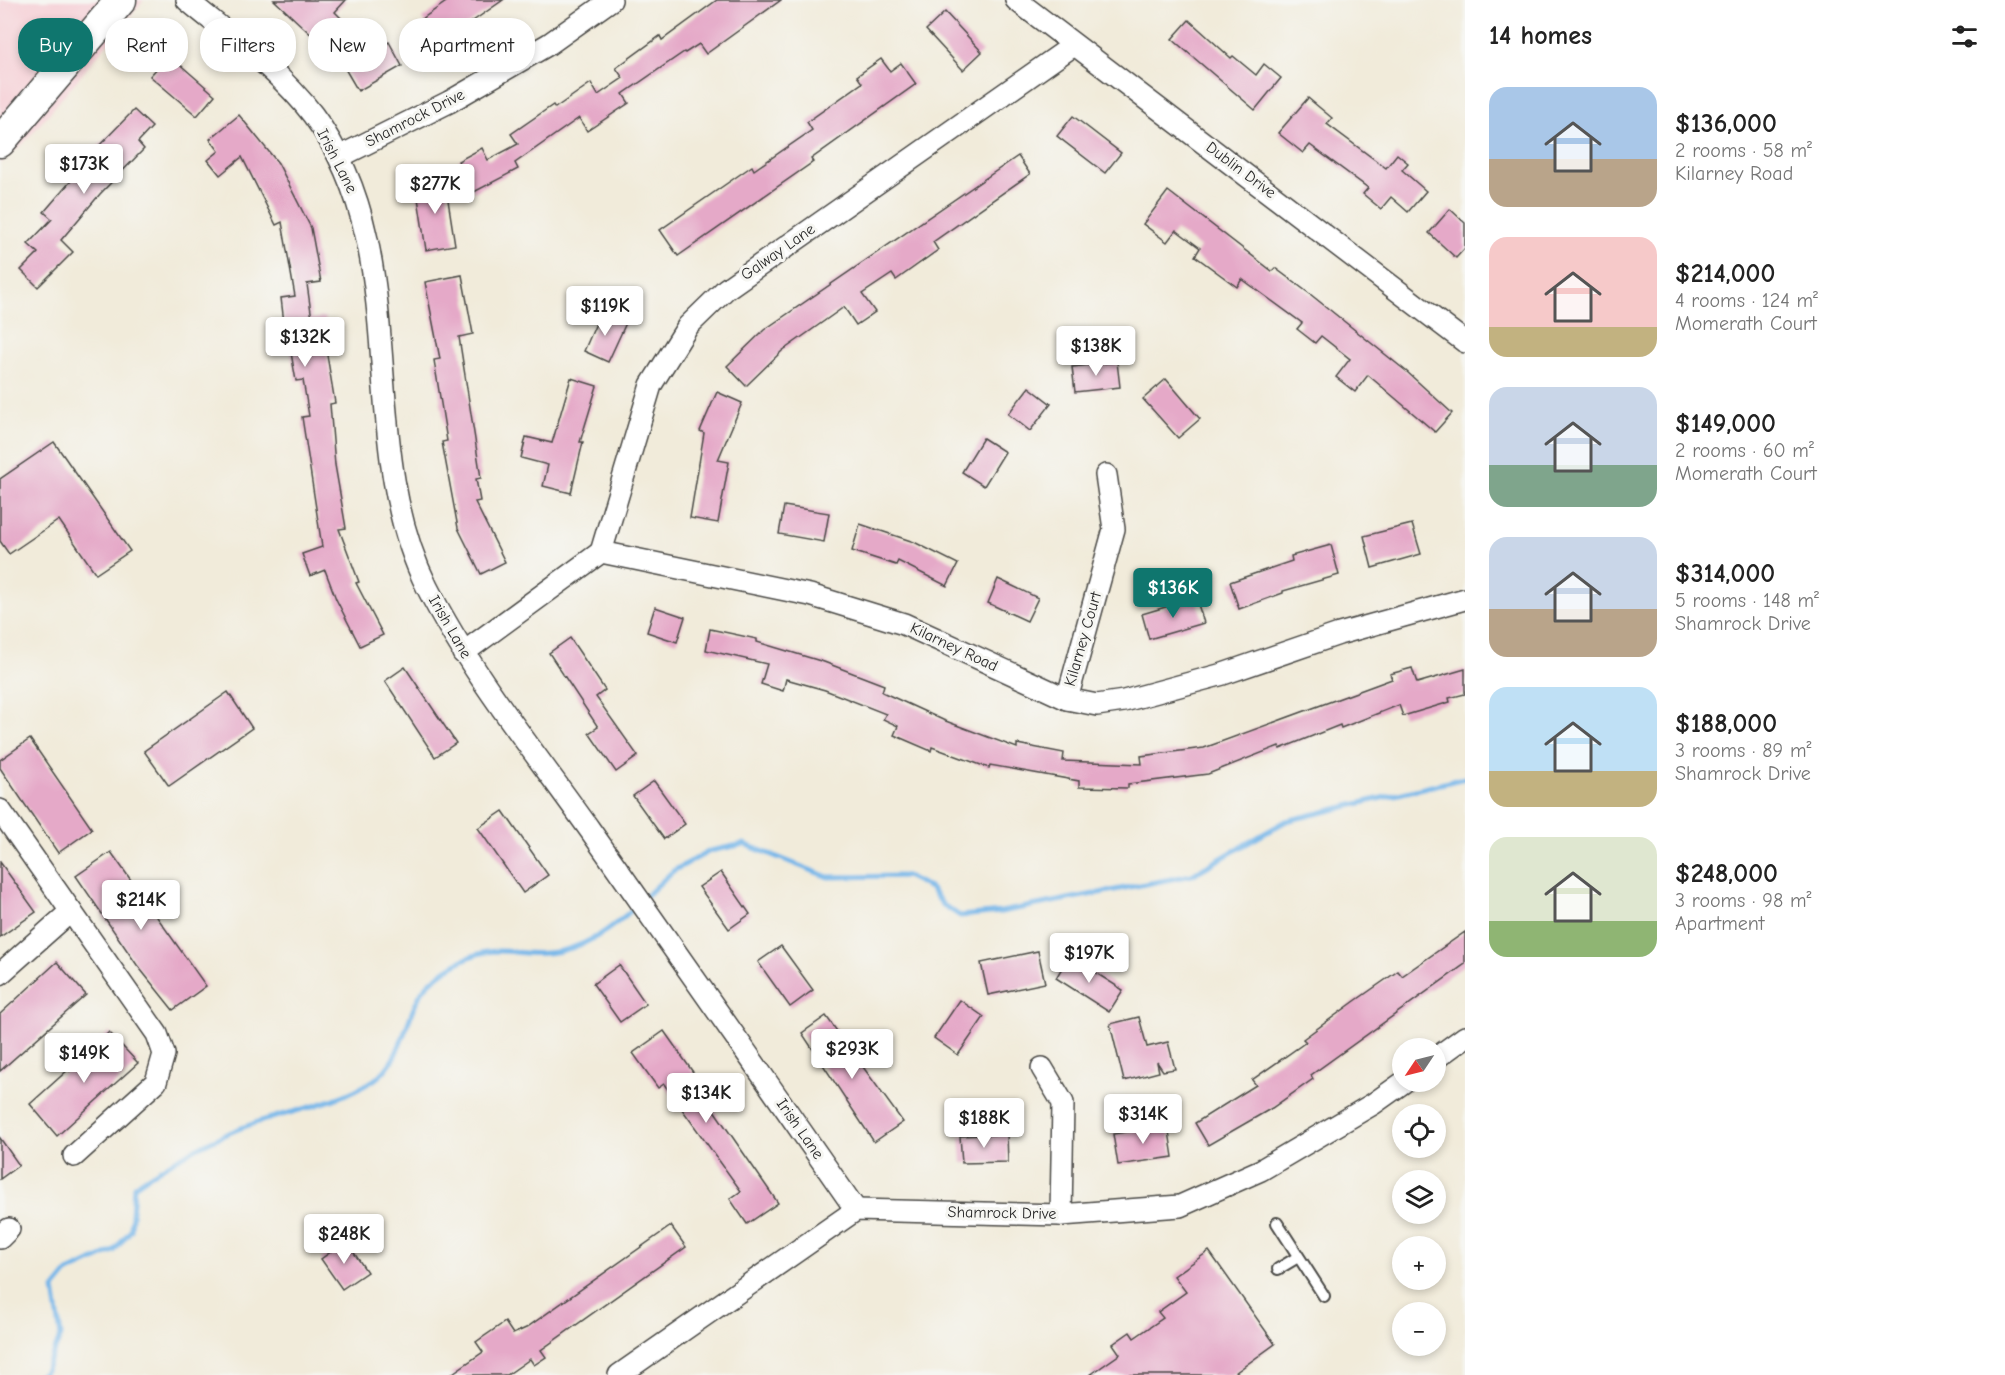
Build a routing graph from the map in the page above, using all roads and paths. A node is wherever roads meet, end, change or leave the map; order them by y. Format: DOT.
graph roads {
  1 [pos="122,0"];
  2 [pos="187,0"];
  3 [pos="611,0"];
  4 [pos="1016,0"];
  5 [pos="1074,45"];
  6 [pos="0,142"];
  7 [pos="339,157"];
  8 [pos="1465,342"];
  9 [pos="1106,475"];
  10 [pos="601,552"];
  11 [pos="1465,599"];
  12 [pos="463,652"];
  13 [pos="1067,699"];
  14 [pos="0,810"];
  15 [pos="71,911"];
  16 [pos="0,974"];
  17 [pos="1465,1037"];
  18 [pos="1446,1051"];
  19 [pos="1042,1068"];
  20 [pos="1392,1091"];
  21 [pos="74,1156"];
  22 [pos="856,1210"];
  23 [pos="1061,1215"];
  24 [pos="1277,1223"];
  25 [pos="1298,1257"];
  26 [pos="1278,1269"];
  27 [pos="1324,1296"];
  28 [pos="619,1375"];
  1 -- 6 [label="main road"];
  2 -- 7 [label="street, Irish Lane"];
  3 -- 7 [label="street, Shamrock Drive"];
  4 -- 5 [label="street, Dublin Drive"];
  5 -- 8 [label="street, Dublin Drive"];
  5 -- 10 [label="street, Galway Lane"];
  7 -- 12 [label="street, Irish Lane"];
  9 -- 13 [label="street, Kilarney Court"];
  10 -- 12 [label="street"];
  10 -- 13 [label="street, Kilarney Road"];
  11 -- 13 [label="street, Kilarney Road"];
  12 -- 22 [label="street, Irish Lane"];
  14 -- 15 [label="street"];
  15 -- 16 [label="street"];
  15 -- 21 [label="street"];
  17 -- 18 [label="street"];
  19 -- 23 [label="street"];
  20 -- 23 [label="street, Shamrock Drive"];
  22 -- 23 [label="street, Shamrock Drive"];
  22 -- 28 [label="street"];
  24 -- 25 [label="lane"];
  25 -- 26 [label="lane"];
  25 -- 27 [label="lane"];
}
